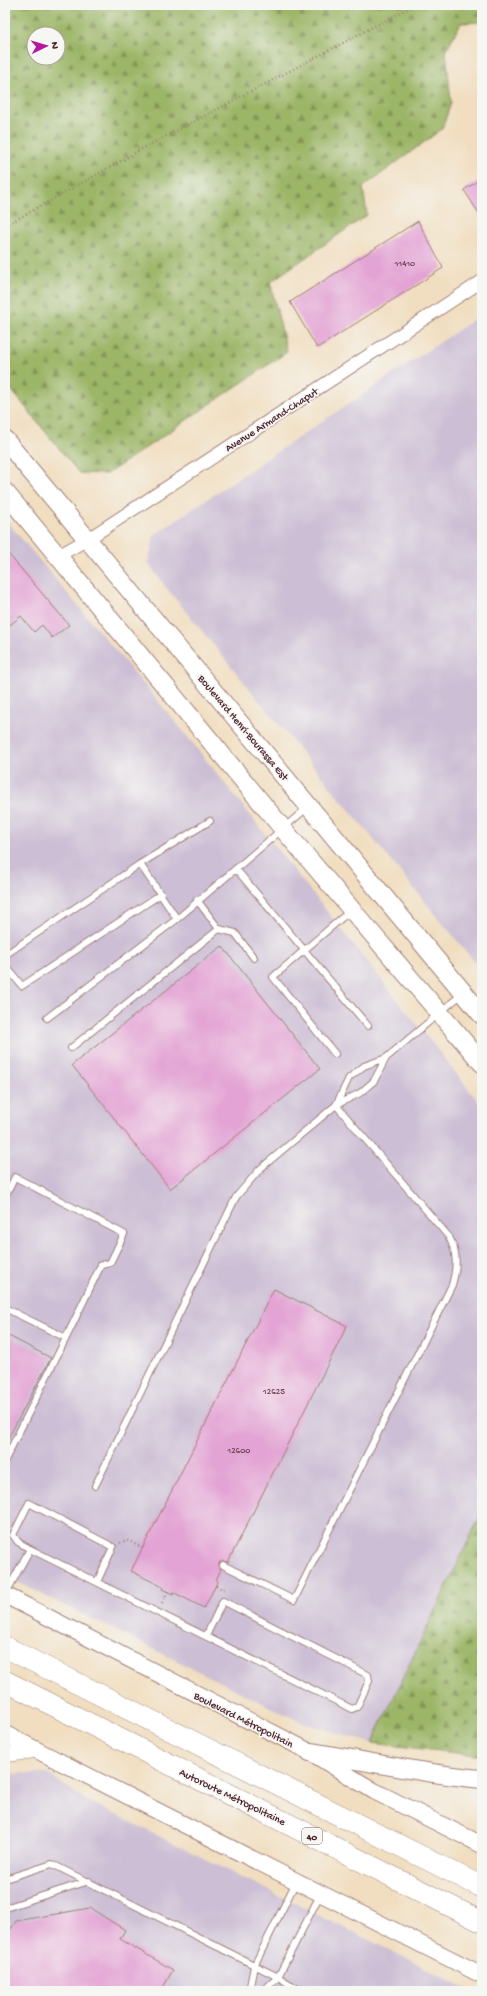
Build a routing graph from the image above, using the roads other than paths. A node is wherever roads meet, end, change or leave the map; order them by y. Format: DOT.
graph roads {
  1 [pos="482,281"];
  2 [pos="5,440"];
  3 [pos="5,492"];
  4 [pos="88,539"];
  5 [pos="58,556"];
  6 [pos="310,806"];
  7 [pos="210,820"];
  8 [pos="284,830"];
  9 [pos="140,864"];
  10 [pos="236,869"];
  11 [pos="161,894"];
  12 [pos="197,900"];
  13 [pos="352,909"];
  14 [pos="177,919"];
  15 [pos="219,929"];
  16 [pos="304,951"];
  17 [pos="5,955"];
  18 [pos="254,958"];
  19 [pos="5,965"];
  20 [pos="464,993"];
  21 [pos="440,1013"];
  22 [pos="482,1015"];
  23 [pos="47,1018"];
  24 [pos="368,1026"];
  25 [pos="72,1048"];
  26 [pos="335,1054"];
  27 [pos="386,1058"];
  28 [pos="482,1063"];
  29 [pos="336,1105"];
  30 [pos="5,1197"];
  31 [pos="5,1308"];
  32 [pos="66,1338"];
  33 [pos="5,1460"];
  34 [pos="95,1486"];
  35 [pos="30,1548"];
  36 [pos="223,1565"];
  37 [pos="97,1582"];
  38 [pos="5,1595"];
  39 [pos="206,1636"];
  40 [pos="5,1639"];
  41 [pos="5,1647"];
  42 [pos="54,1672"];
  43 [pos="5,1681"];
  44 [pos="5,1688"];
  45 [pos="46,1702"];
  46 [pos="5,1734"];
  47 [pos="36,1750"];
  48 [pos="310,1752"];
  49 [pos="5,1755"];
  50 [pos="482,1779"];
  51 [pos="482,1845"];
  52 [pos="5,1879"];
  53 [pos="89,1881"];
  54 [pos="296,1881"];
  55 [pos="482,1887"];
  56 [pos="321,1893"];
  57 [pos="5,1908"];
  58 [pos="482,1922"];
  59 [pos="254,1966"];
  60 [pos="482,1975"];
  61 [pos="278,1977"];
  62 [pos="249,1991"];
  63 [pos="264,1991"];
  64 [pos="301,1991"];
  1 -- 4 [label="street, Avenue Armand-Chaput"];
  2 -- 4 [label="main road, Boulevard Henri-Bourassa Est"];
  3 -- 5 [label="main road"];
  4 -- 5 [label="street, Avenue Armand-Chaput"];
  4 -- 6 [label="main road, Boulevard Henri-Bourassa Est"];
  5 -- 8 [label="main road"];
  6 -- 8 [label="lane"];
  6 -- 20 [label="main road, Boulevard Henri-Bourassa Est"];
  7 -- 9 [label="lane"];
  8 -- 10 [label="lane"];
  8 -- 13 [label="main road"];
  9 -- 11 [label="lane"];
  9 -- 17 [label="lane"];
  10 -- 12 [label="lane"];
  10 -- 16 [label="lane"];
  11 -- 14 [label="lane"];
  11 -- 19 [label="lane"];
  12 -- 14 [label="lane"];
  12 -- 15 [label="lane"];
  13 -- 16 [label="lane"];
  13 -- 21 [label="main road"];
  14 -- 23 [label="lane"];
  15 -- 18 [label="lane"];
  15 -- 25 [label="lane"];
  16 -- 24 [label="lane"];
  16 -- 26 [label="lane"];
  20 -- 21 [label="lane"];
  20 -- 22 [label="main road, Boulevard Henri-Bourassa Est"];
  21 -- 27 [label="lane"];
  21 -- 28 [label="main road"];
  27 -- 29 [label="lane"];
  27 -- 29 [label="lane"];
  29 -- 34 [label="lane"];
  29 -- 36 [label="lane"];
  30 -- 32 [label="lane"];
  31 -- 32 [label="lane"];
  32 -- 33 [label="lane"];
  35 -- 37 [label="lane"];
  35 -- 37 [label="lane"];
  35 -- 38 [label="lane"];
  37 -- 39 [label="lane"];
  38 -- 48 [label="main road, Boulevard Métropolitain"];
  39 -- 39 [label="lane"];
  40 -- 42 [label="highway"];
  41 -- 42 [label="highway"];
  42 -- 55 [label="highway"];
  43 -- 45 [label="highway, Autoroute Métropolitaine / 40"];
  44 -- 45 [label="highway"];
  45 -- 58 [label="highway, Autoroute Métropolitaine / 40"];
  46 -- 47 [label="main road"];
  47 -- 49 [label="street"];
  47 -- 54 [label="main road"];
  48 -- 50 [label="main road"];
  48 -- 51 [label="main road, Boulevard Métropolitain"];
  52 -- 53 [label="lane"];
  53 -- 57 [label="lane"];
  53 -- 59 [label="lane"];
  54 -- 56 [label="main road"];
  54 -- 59 [label="lane"];
  56 -- 60 [label="main road"];
  56 -- 61 [label="lane"];
  59 -- 61 [label="lane"];
  59 -- 62 [label="lane"];
  61 -- 63 [label="lane"];
  61 -- 64 [label="lane"];
}
